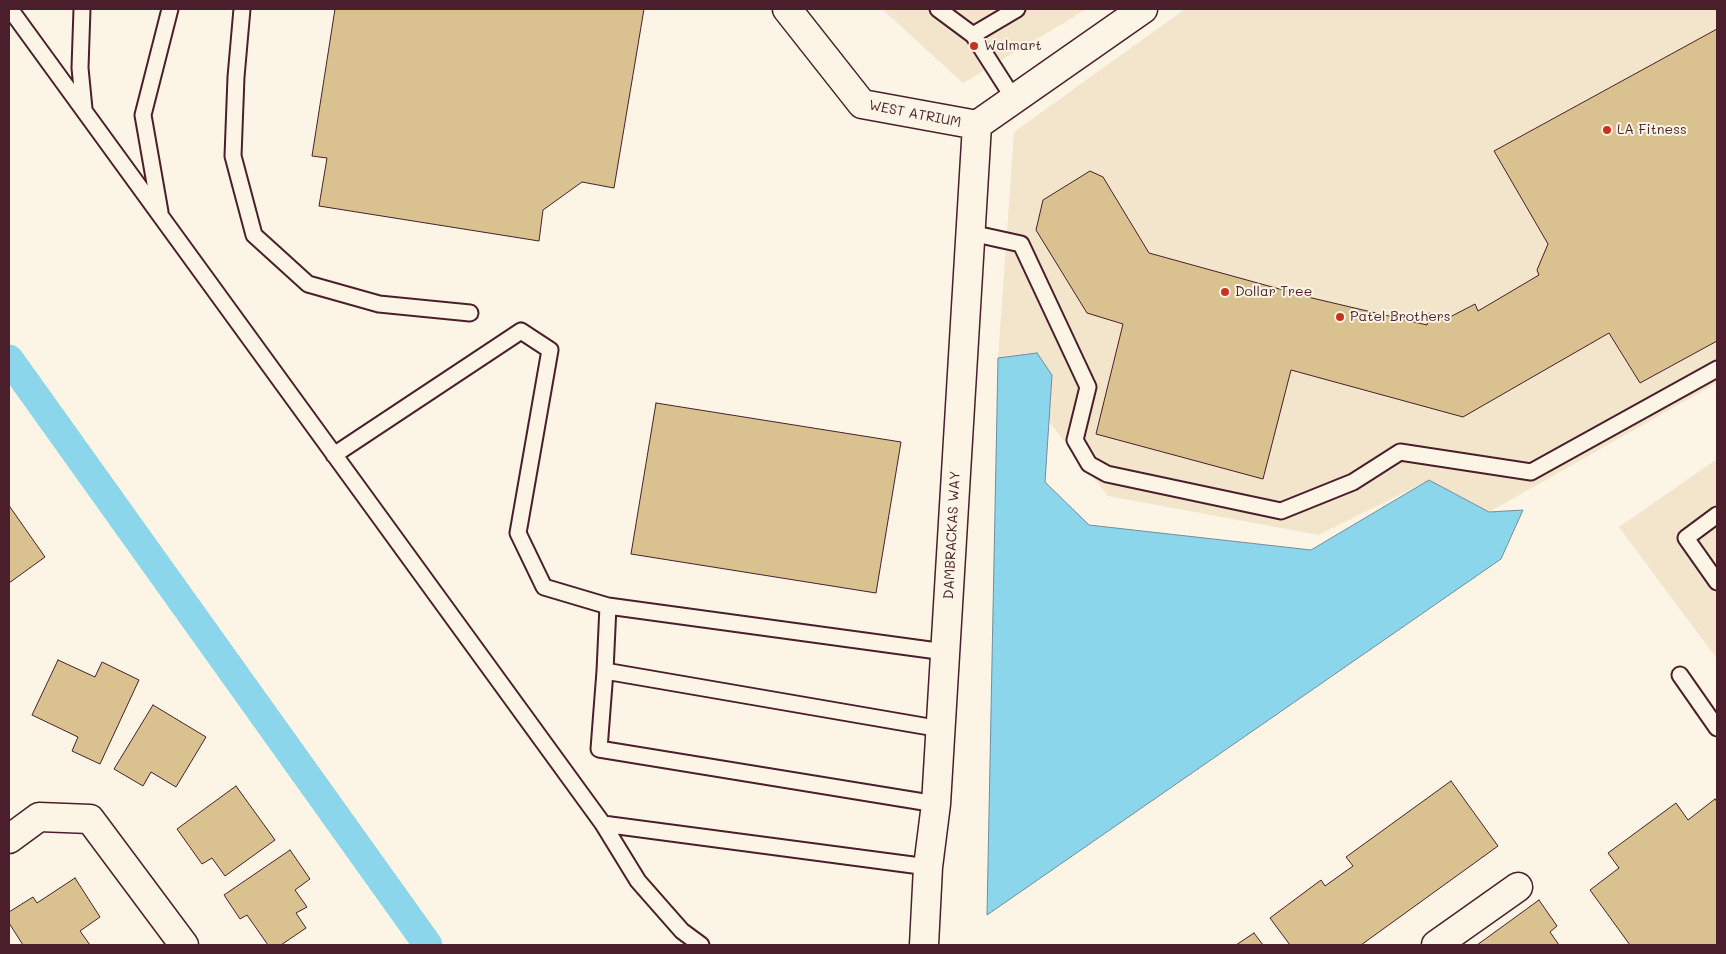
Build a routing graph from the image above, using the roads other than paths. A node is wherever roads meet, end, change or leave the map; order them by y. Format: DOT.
graph roads {
  1 [pos="82,9"];
  2 [pos="170,9"];
  3 [pos="242,9"];
  4 [pos="787,9"];
  5 [pos="938,9"];
  6 [pos="1017,9"];
  7 [pos="1143,9"];
  8 [pos="12,10"];
  9 [pos="973,35"];
  10 [pos="1014,99"];
  11 [pos="84,110"];
  12 [pos="977,125"];
  13 [pos="160,216"];
  14 [pos="970,233"];
  15 [pos="470,313"];
  16 [pos="1717,368"];
  17 [pos="334,455"];
  18 [pos="1717,515"];
  19 [pos="1717,582"];
  20 [pos="608,606"];
  21 [pos="945,652"];
  22 [pos="605,671"];
  23 [pos="1680,675"];
  24 [pos="1717,728"];
  25 [pos="941,730"];
  26 [pos="936,804"];
  27 [pos="603,824"];
  28 [pos="9,839"];
  29 [pos="928,867"];
  30 [pos="1518,887"];
  31 [pos="184,945"];
  32 [pos="701,945"];
  33 [pos="924,945"];
  34 [pos="1436,945"];
  1 -- 11 [label="lane"];
  2 -- 13 [label="lane"];
  3 -- 15 [label="lane"];
  4 -- 12 [label="street, WEST ATRIUM"];
  5 -- 9 [label="lane"];
  6 -- 9 [label="lane"];
  7 -- 10 [label="street, WEST ATRIUM"];
  8 -- 11 [label="lane"];
  9 -- 10 [label="lane"];
  10 -- 12 [label="street, WEST ATRIUM"];
  11 -- 13 [label="lane"];
  12 -- 14 [label="street, DAMBRACKAS WAY"];
  13 -- 17 [label="lane"];
  14 -- 16 [label="lane"];
  14 -- 21 [label="street, DAMBRACKAS WAY"];
  17 -- 20 [label="lane"];
  17 -- 27 [label="lane"];
  18 -- 19 [label="lane"];
  20 -- 21 [label="lane"];
  20 -- 22 [label="lane"];
  21 -- 25 [label="street, DAMBRACKAS WAY"];
  22 -- 25 [label="lane"];
  22 -- 26 [label="lane"];
  23 -- 24 [label="lane"];
  25 -- 26 [label="street, DAMBRACKAS WAY"];
  26 -- 29 [label="street, DAMBRACKAS WAY"];
  27 -- 29 [label="lane"];
  27 -- 32 [label="lane"];
  28 -- 31 [label="street"];
  29 -- 33 [label="street, DAMBRACKAS WAY"];
  30 -- 34 [label="street"];
}
